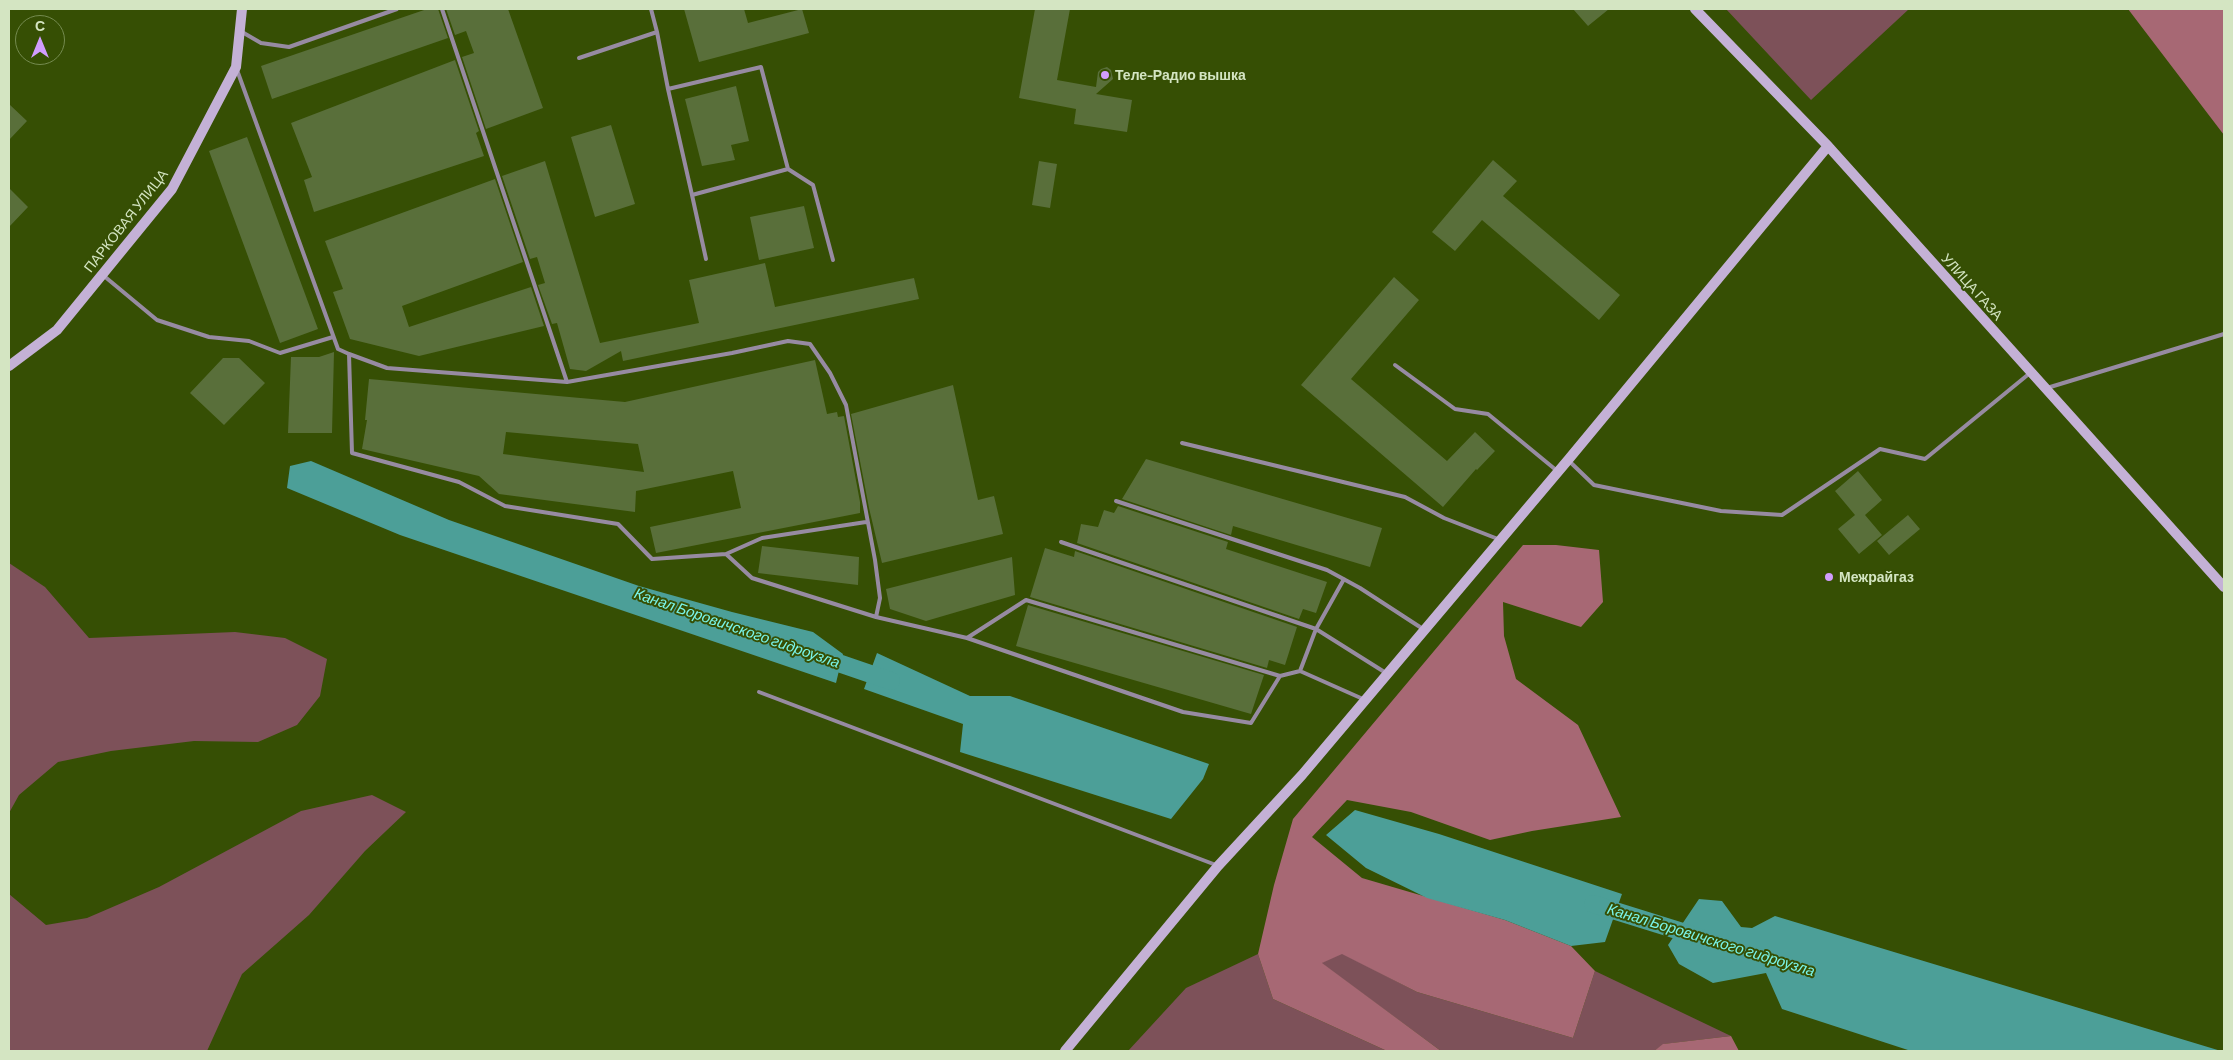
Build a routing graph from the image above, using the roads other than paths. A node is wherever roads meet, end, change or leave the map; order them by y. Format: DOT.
graph roads {
  1 [pos="242,9"];
  2 [pos="397,9"];
  3 [pos="442,9"];
  4 [pos="651,9"];
  5 [pos="1695,9"];
  6 [pos="240,30"];
  7 [pos="657,32"];
  8 [pos="579,58"];
  9 [pos="236,67"];
  10 [pos="668,89"];
  11 [pos="1828,146"];
  12 [pos="788,169"];
  13 [pos="692,195"];
  14 [pos="706,259"];
  15 [pos="833,260"];
  16 [pos="102,274"];
  17 [pos="2224,334"];
  18 [pos="333,337"];
  19 [pos="349,354"];
  20 [pos="1395,365"];
  21 [pos="9,366"];
  22 [pos="2030,373"];
  23 [pos="567,382"];
  24 [pos="2044,388"];
  25 [pos="1182,443"];
  26 [pos="1568,460"];
  27 [pos="1558,472"];
  28 [pos="1116,501"];
  29 [pos="866,522"];
  30 [pos="1500,540"];
  31 [pos="1061,542"];
  32 [pos="726,554"];
  33 [pos="1344,579"];
  34 [pos="2224,587"];
  35 [pos="876,617"];
  36 [pos="1316,629"];
  37 [pos="1425,630"];
  38 [pos="967,638"];
  39 [pos="1300,671"];
  40 [pos="1388,674"];
  41 [pos="1280,676"];
  42 [pos="759,692"];
  43 [pos="1366,700"];
  44 [pos="1218,866"];
  45 [pos="1065,1051"];
  1 -- 6 [label="main road, ПАРКОВАЯ УЛИЦА"];
  2 -- 6 [label="lane"];
  3 -- 23 [label="lane"];
  4 -- 7 [label="lane"];
  5 -- 11 [label="main road, УЛИЦА ГАЗА"];
  6 -- 9 [label="main road, ПАРКОВАЯ УЛИЦА"];
  7 -- 8 [label="lane"];
  7 -- 10 [label="lane"];
  9 -- 16 [label="main road, ПАРКОВАЯ УЛИЦА"];
  9 -- 18 [label="lane"];
  10 -- 12 [label="lane"];
  10 -- 13 [label="lane"];
  11 -- 22 [label="main road, УЛИЦА ГАЗА"];
  11 -- 26 [label="main road"];
  12 -- 13 [label="lane"];
  12 -- 15 [label="lane"];
  13 -- 14 [label="lane"];
  16 -- 18 [label="lane"];
  16 -- 21 [label="main road, ПАРКОВАЯ УЛИЦА"];
  17 -- 24 [label="lane"];
  18 -- 19 [label="lane"];
  19 -- 23 [label="lane"];
  19 -- 32 [label="lane"];
  20 -- 27 [label="lane"];
  22 -- 24 [label="main road, УЛИЦА ГАЗА"];
  22 -- 26 [label="lane"];
  23 -- 29 [label="lane"];
  24 -- 34 [label="main road, УЛИЦА ГАЗА"];
  25 -- 30 [label="lane"];
  26 -- 27 [label="main road"];
  27 -- 30 [label="main road"];
  28 -- 33 [label="lane"];
  29 -- 32 [label="lane"];
  29 -- 35 [label="lane"];
  30 -- 37 [label="main road"];
  31 -- 36 [label="lane"];
  32 -- 35 [label="lane"];
  33 -- 36 [label="lane"];
  33 -- 37 [label="lane"];
  35 -- 38 [label="lane"];
  36 -- 39 [label="lane"];
  36 -- 40 [label="lane"];
  37 -- 40 [label="main road"];
  38 -- 41 [label="lane"];
  38 -- 41 [label="lane"];
  39 -- 41 [label="lane"];
  39 -- 43 [label="lane"];
  40 -- 43 [label="main road"];
  42 -- 44 [label="lane"];
  43 -- 44 [label="main road"];
  44 -- 45 [label="main road"];
}
